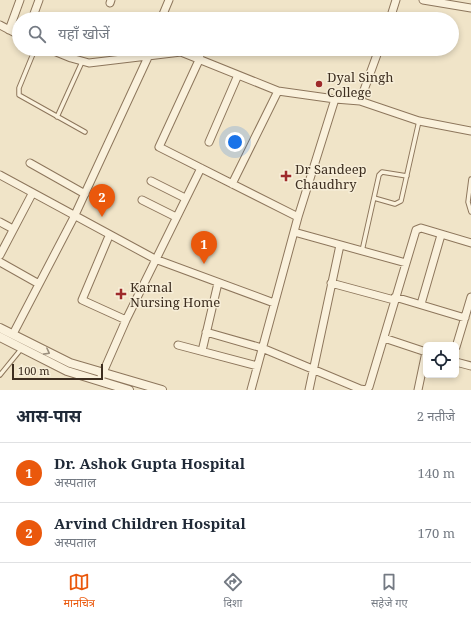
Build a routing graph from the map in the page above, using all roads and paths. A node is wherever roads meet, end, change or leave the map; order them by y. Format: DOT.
graph roads {
  1 [pos="20,0"];
  2 [pos="39,0"];
  3 [pos="170,0"];
  4 [pos="396,0"];
  5 [pos="423,0"];
  6 [pos="471,8"];
  7 [pos="16,12"];
  8 [pos="35,12"];
  9 [pos="164,12"];
  10 [pos="392,12"];
  11 [pos="12,22"];
  12 [pos="0,25"];
  13 [pos="9,30"];
  14 [pos="12,32"];
  15 [pos="32,56"];
  16 [pos="67,56"];
  17 [pos="138,56"];
  18 [pos="148,56"];
  19 [pos="193,56"];
  20 [pos="376,56"];
  21 [pos="200,58"];
  22 [pos="82,62"];
  23 [pos="238,75"];
  24 [pos="278,91"];
  25 [pos="335,99"];
  26 [pos="360,101"];
  27 [pos="57,117"];
  28 [pos="419,122"];
  29 [pos="471,131"];
  30 [pos="85,132"];
  31 [pos="209,142"];
  32 [pos="30,163"];
  33 [pos="201,168"];
  34 [pos="0,175"];
  35 [pos="407,176"];
  36 [pos="471,179"];
  37 [pos="151,181"];
  38 [pos="232,184"];
  39 [pos="32,194"];
  40 [pos="85,194"];
  41 [pos="185,198"];
  42 [pos="374,198"];
  43 [pos="142,200"];
  44 [pos="471,212"];
  45 [pos="298,216"];
  46 [pos="74,217"];
  47 [pos="176,218"];
  48 [pos="0,222"];
  49 [pos="13,229"];
  50 [pos="294,232"];
  51 [pos="441,234"];
  52 [pos="109,236"];
  53 [pos="471,243"];
  54 [pos="340,245"];
  55 [pos="362,251"];
  56 [pos="0,255"];
  57 [pos="155,259"];
  58 [pos="0,262"];
  59 [pos="406,263"];
  60 [pos="218,283"];
  61 [pos="331,283"];
  62 [pos="39,284"];
  63 [pos="471,297"];
  64 [pos="395,298"];
  65 [pos="274,303"];
  66 [pos="421,304"];
  67 [pos="465,318"];
  68 [pos="126,320"];
  69 [pos="0,328"];
  70 [pos="206,332"];
  71 [pos="13,334"];
  72 [pos="0,337"];
  73 [pos="384,338"];
  74 [pos="458,342"];
  75 [pos="24,345"];
  76 [pos="178,345"];
  77 [pos="262,348"];
  78 [pos="202,351"];
  79 [pos="423,351"];
  80 [pos="459,363"];
  81 [pos="257,366"];
  82 [pos="423,366"];
  83 [pos="471,366"];
  84 [pos="312,369"];
  85 [pos="0,375"];
  86 [pos="101,377"];
  87 [pos="129,390"];
  88 [pos="162,390"];
  89 [pos="251,390"];
  90 [pos="308,390"];
  91 [pos="418,390"];
  1 -- 7 [label="street"];
  2 -- 8 [label="street"];
  3 -- 9 [label="street"];
  4 -- 10 [label="street"];
  5 -- 6 [label="street"];
  11 -- 13 [label="street"];
  12 -- 13 [label="street"];
  13 -- 14 [label="street"];
  15 -- 27 [label="lane"];
  16 -- 22 [label="street"];
  17 -- 22 [label="street"];
  18 -- 40 [label="street"];
  19 -- 21 [label="street"];
  20 -- 26 [label="street"];
  21 -- 23 [label="street"];
  21 -- 33 [label="street"];
  22 -- 27 [label="lane"];
  23 -- 24 [label="street"];
  23 -- 31 [label="street"];
  24 -- 25 [label="street"];
  24 -- 38 [label="street"];
  25 -- 26 [label="street"];
  25 -- 45 [label="street"];
  26 -- 28 [label="street"];
  27 -- 30 [label="lane"];
  28 -- 29 [label="street"];
  28 -- 35 [label="lane"];
  32 -- 40 [label="street"];
  33 -- 38 [label="street"];
  33 -- 41 [label="street"];
  34 -- 39 [label="street"];
  35 -- 42 [label="lane"];
  35 -- 42 [label="lane"];
  36 -- 44 [label="lane"];
  37 -- 41 [label="street"];
  38 -- 45 [label="street"];
  39 -- 46 [label="street"];
  39 -- 49 [label="street"];
  40 -- 46 [label="street"];
  41 -- 47 [label="street"];
  42 -- 55 [label="lane"];
  43 -- 47 [label="street"];
  45 -- 50 [label="street"];
  46 -- 52 [label="street"];
  46 -- 62 [label="street"];
  47 -- 57 [label="street"];
  48 -- 49 [label="street"];
  49 -- 56 [label="street"];
  50 -- 54 [label="street"];
  50 -- 65 [label="street"];
  51 -- 53 [label="street"];
  51 -- 59 [label="street"];
  51 -- 66 [label="street"];
  52 -- 57 [label="street"];
  52 -- 68 [label="street"];
  54 -- 55 [label="street"];
  54 -- 61 [label="street"];
  55 -- 59 [label="street"];
  57 -- 60 [label="street"];
  57 -- 68 [label="street"];
  58 -- 62 [label="street"];
  59 -- 64 [label="street"];
  60 -- 65 [label="street"];
  60 -- 70 [label="street"];
  61 -- 64 [label="street"];
  61 -- 84 [label="street"];
  62 -- 71 [label="street"];
  63 -- 67 [label="street"];
  64 -- 66 [label="street"];
  64 -- 73 [label="street"];
  65 -- 77 [label="street"];
  66 -- 67 [label="street"];
  67 -- 74 [label="street"];
  68 -- 86 [label="street"];
  69 -- 71 [label="street"];
  70 -- 77 [label="street"];
  70 -- 78 [label="street"];
  71 -- 75 [label="street"];
  72 -- 75 [label="street"];
  73 -- 79 [label="street"];
  73 -- 84 [label="street"];
  75 -- 85 [label="lane"];
  75 -- 86 [label="street"];
  76 -- 78 [label="street"];
  77 -- 81 [label="street"];
  77 -- 84 [label="street"];
  78 -- 81 [label="street"];
  80 -- 83 [label="street"];
  81 -- 89 [label="street"];
  82 -- 91 [label="street"];
  84 -- 90 [label="street"];
  86 -- 87 [label="street"];
  86 -- 88 [label="street"];
}
